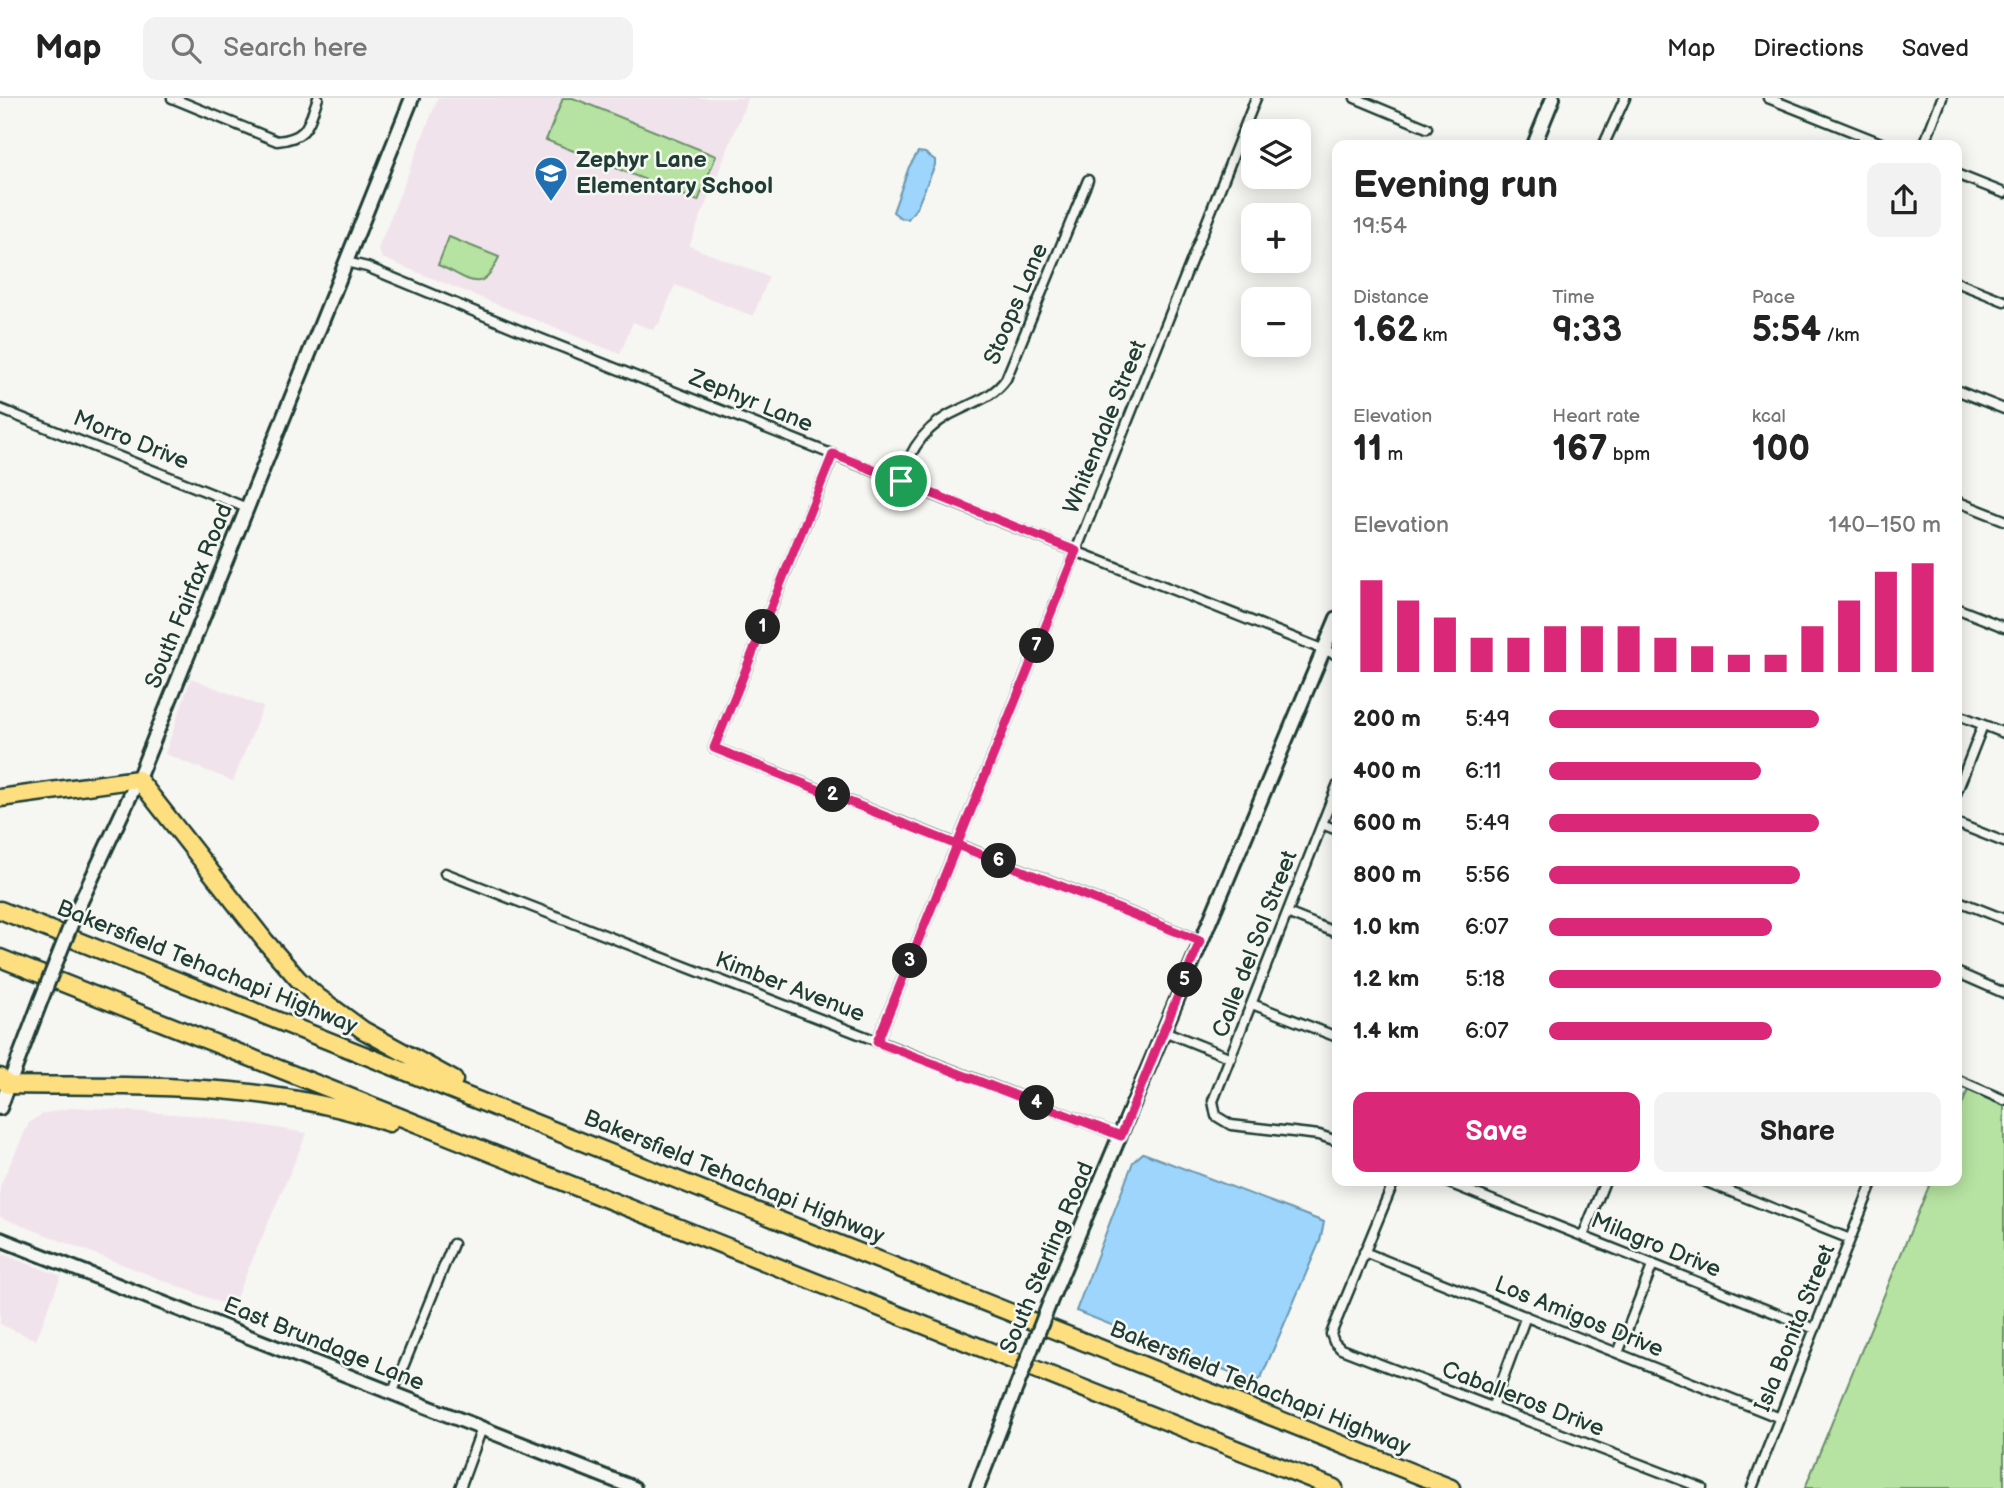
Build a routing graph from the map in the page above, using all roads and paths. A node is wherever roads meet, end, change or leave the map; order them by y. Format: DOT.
graph roads {
  1 [pos="172,98"];
  2 [pos="318,98"];
  3 [pos="412,98"];
  4 [pos="1256,98"];
  5 [pos="1355,98"];
  6 [pos="1553,98"];
  7 [pos="1625,98"];
  8 [pos="1768,98"];
  9 [pos="1942,98"];
  10 [pos="1426,128"];
  11 [pos="1536,140"];
  12 [pos="1607,140"];
  13 [pos="1873,140"];
  14 [pos="1926,140"];
  15 [pos="1962,176"];
  16 [pos="1088,180"];
  17 [pos="2004,193"];
  18 [pos="346,262"];
  19 [pos="1962,284"];
  20 [pos="2004,302"];
  21 [pos="1962,392"];
  22 [pos="0,409"];
  23 [pos="2004,409"];
  24 [pos="833,454"];
  25 [pos="901,481"];
  26 [pos="1962,503"];
  27 [pos="247,508"];
  28 [pos="2004,520"];
  29 [pos="1076,551"];
  30 [pos="1962,610"];
  31 [pos="2004,627"];
  32 [pos="1332,630"];
  33 [pos="1324,650"];
  34 [pos="1332,653"];
  35 [pos="1962,716"];
  36 [pos="1983,724"];
  37 [pos="2004,733"];
  38 [pos="1962,778"];
  39 [pos="138,779"];
  40 [pos="0,798"];
  41 [pos="1332,799"];
  42 [pos="1322,824"];
  43 [pos="1962,825"];
  44 [pos="1332,828"];
  45 [pos="2004,842"];
  46 [pos="957,845"];
  47 [pos="445,873"];
  48 [pos="1962,902"];
  49 [pos="0,910"];
  50 [pos="1287,913"];
  51 [pos="2003,915"];
  52 [pos="1332,931"];
  53 [pos="1200,941"];
  54 [pos="0,958"];
  55 [pos="1962,975"];
  56 [pos="2004,993"];
  57 [pos="1252,1004"];
  58 [pos="1164,1031"];
  59 [pos="1332,1035"];
  60 [pos="877,1042"];
  61 [pos="1231,1058"];
  62 [pos="4,1081"];
  63 [pos="1962,1082"];
  64 [pos="2004,1100"];
  65 [pos="0,1108"];
  66 [pos="528,1119"];
  67 [pos="1121,1136"];
  68 [pos="1332,1139"];
  69 [pos="550,1176"];
  70 [pos="1392,1186"];
  71 [pos="1457,1186"];
  72 [pos="1603,1186"];
  73 [pos="1716,1186"];
  74 [pos="1871,1186"];
  75 [pos="1583,1236"];
  76 [pos="0,1238"];
  77 [pos="1850,1239"];
  78 [pos="453,1244"];
  79 [pos="1364,1252"];
  80 [pos="1653,1264"];
  81 [pos="1526,1316"];
  82 [pos="1815,1329"];
  83 [pos="1618,1353"];
  84 [pos="392,1394"];
  85 [pos="1492,1408"];
  86 [pos="1780,1418"];
  87 [pos="482,1429"];
  88 [pos="464,1487"];
  89 [pos="634,1488"];
  90 [pos="977,1488"];
  91 [pos="1334,1488"];
  92 [pos="1451,1488"];
  93 [pos="1702,1488"];
  94 [pos="1752,1488"];
  1 -- 2 [label="street"];
  3 -- 18 [label="street, South Fairfax Road"];
  4 -- 29 [label="street, Whitendale Street"];
  5 -- 10 [label="street"];
  6 -- 11 [label="street"];
  7 -- 12 [label="street"];
  8 -- 13 [label="street"];
  9 -- 14 [label="street"];
  15 -- 17 [label="street"];
  16 -- 25 [label="street, Stoops Lane"];
  18 -- 24 [label="street, Zephyr Lane"];
  18 -- 27 [label="street, South Fairfax Road"];
  19 -- 20 [label="street"];
  21 -- 23 [label="street"];
  22 -- 27 [label="street, Morro Drive"];
  24 -- 25 [label="street, Zephyr Lane"];
  24 -- 46 [label="street"];
  25 -- 29 [label="street, Zephyr Lane"];
  26 -- 28 [label="street"];
  27 -- 39 [label="street, South Fairfax Road"];
  29 -- 33 [label="street, Zephyr Lane"];
  29 -- 46 [label="street, Whitendale Street"];
  30 -- 31 [label="street"];
  32 -- 33 [label="street, South Sterling Road"];
  33 -- 34 [label="street, Zephyr Lane"];
  33 -- 53 [label="street, South Sterling Road"];
  35 -- 36 [label="street"];
  36 -- 37 [label="street"];
  36 -- 38 [label="street"];
  39 -- 40 [label="highway"];
  39 -- 62 [label="street, South Fairfax Road, bridge"];
  39 -- 66 [label="highway"];
  41 -- 42 [label="street, Calle del Sol Street"];
  42 -- 44 [label="street"];
  42 -- 50 [label="street, Calle del Sol Street"];
  43 -- 45 [label="street"];
  46 -- 53 [label="street"];
  46 -- 60 [label="street, Whitendale Street"];
  47 -- 60 [label="street, Kimber Avenue"];
  48 -- 51 [label="street"];
  49 -- 66 [label="highway, Bakersfield Tehachapi Highway"];
  50 -- 52 [label="street"];
  50 -- 57 [label="street, Calle del Sol Street"];
  53 -- 58 [label="street, South Sterling Road"];
  54 -- 69 [label="highway"];
  55 -- 56 [label="street"];
  57 -- 59 [label="street"];
  57 -- 61 [label="street, Calle del Sol Street"];
  58 -- 61 [label="street"];
  58 -- 67 [label="street, South Sterling Road"];
  60 -- 67 [label="street, Kimber Avenue"];
  61 -- 68 [label="street, Calle del Sol Street"];
  62 -- 65 [label="street, South Fairfax Road"];
  62 -- 69 [label="highway"];
  63 -- 64 [label="street"];
  66 -- 92 [label="highway, Bakersfield Tehachapi Highway"];
  67 -- 90 [label="street, South Sterling Road, bridge"];
  69 -- 91 [label="highway"];
  70 -- 79 [label="street"];
  71 -- 75 [label="street, Milagro Drive"];
  72 -- 75 [label="street"];
  73 -- 77 [label="street"];
  74 -- 77 [label="street, Isla Bonita Street"];
  75 -- 80 [label="street, Milagro Drive"];
  76 -- 84 [label="street, East Brundage Lane"];
  77 -- 82 [label="street, Isla Bonita Street"];
  78 -- 84 [label="street"];
  79 -- 81 [label="street, Los Amigos Drive"];
  79 -- 85 [label="street, Caballeros Drive"];
  80 -- 82 [label="street, Milagro Drive"];
  80 -- 83 [label="street"];
  81 -- 83 [label="street, Los Amigos Drive"];
  81 -- 85 [label="street"];
  82 -- 86 [label="street, Isla Bonita Street"];
  83 -- 86 [label="street, Los Amigos Drive"];
  84 -- 87 [label="street, East Brundage Lane"];
  85 -- 93 [label="street, Caballeros Drive"];
  86 -- 94 [label="street, Isla Bonita Street"];
  87 -- 88 [label="street"];
  87 -- 89 [label="street, East Brundage Lane"];
}
